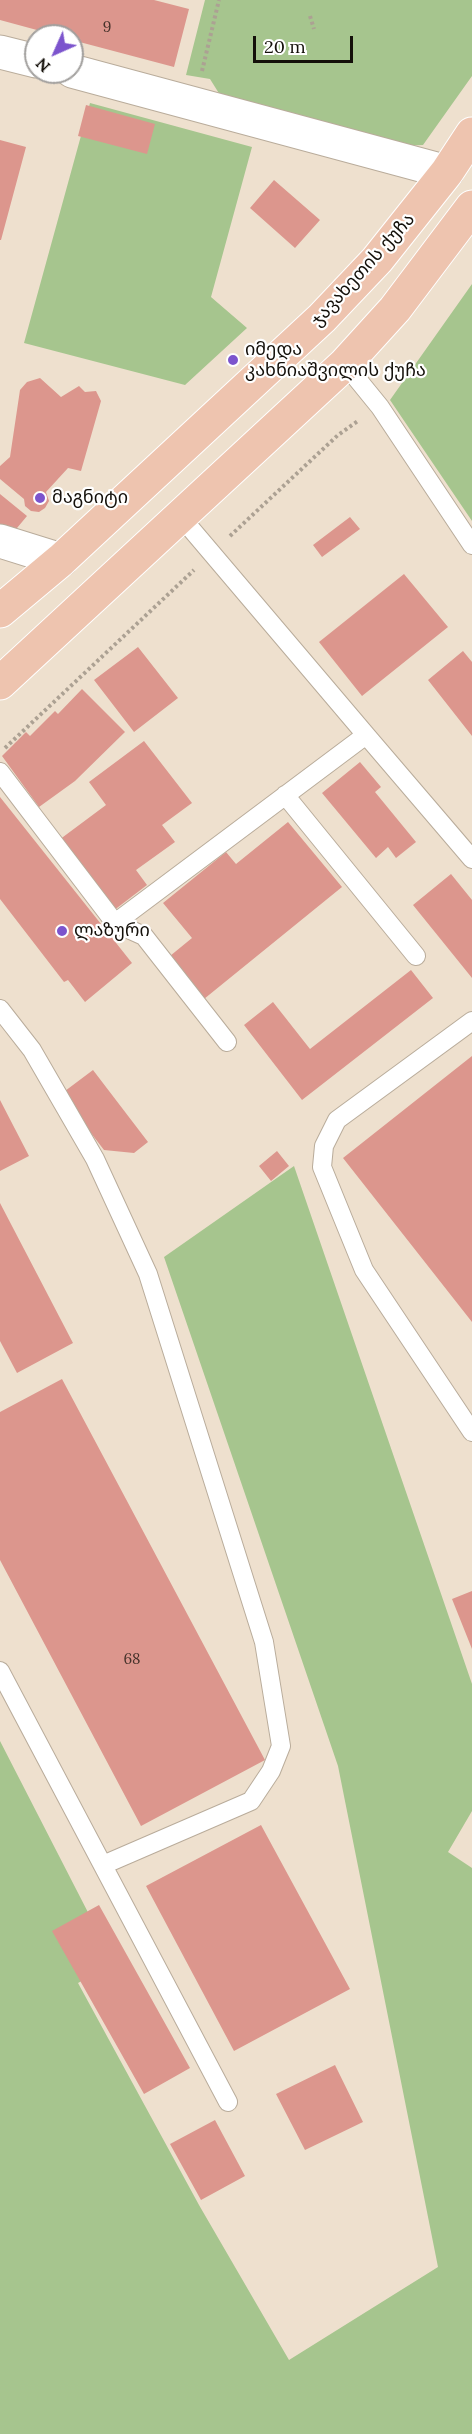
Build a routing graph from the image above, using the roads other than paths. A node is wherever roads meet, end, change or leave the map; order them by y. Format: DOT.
graph roads {
  1 [pos="0,52"];
  2 [pos="24,58"];
  3 [pos="84,74"];
  4 [pos="472,134"];
  5 [pos="447,172"];
  6 [pos="472,207"];
  7 [pos="345,364"];
  8 [pos="181,517"];
  9 [pos="0,541"];
  10 [pos="472,545"];
  11 [pos="61,560"];
  12 [pos="0,611"];
  13 [pos="0,683"];
  14 [pos="366,735"];
  15 [pos="0,772"];
  16 [pos="285,795"];
  17 [pos="472,859"];
  18 [pos="115,923"];
  19 [pos="416,956"];
  20 [pos="0,1009"];
  21 [pos="472,1021"];
  22 [pos="227,1042"];
  23 [pos="472,1432"];
  24 [pos="0,1671"];
  25 [pos="103,1865"];
  26 [pos="228,2102"];
  1 -- 2 [label="street"];
  3 -- 5 [label="street"];
  4 -- 5 [label="main road, ჯავახეთის ქუჩა"];
  5 -- 11 [label="main road, ჯავახეთის ქუჩა"];
  6 -- 7 [label="main road"];
  7 -- 8 [label="main road"];
  7 -- 10 [label="lane"];
  8 -- 13 [label="main road"];
  8 -- 14 [label="lane"];
  9 -- 11 [label="street"];
  11 -- 12 [label="main road, ჯავახეთის ქუჩა"];
  14 -- 16 [label="lane"];
  14 -- 17 [label="lane"];
  15 -- 18 [label="lane"];
  16 -- 18 [label="lane"];
  16 -- 19 [label="lane"];
  18 -- 22 [label="lane"];
  20 -- 25 [label="lane"];
  21 -- 23 [label="lane"];
  24 -- 25 [label="lane"];
  25 -- 26 [label="lane"];
}
